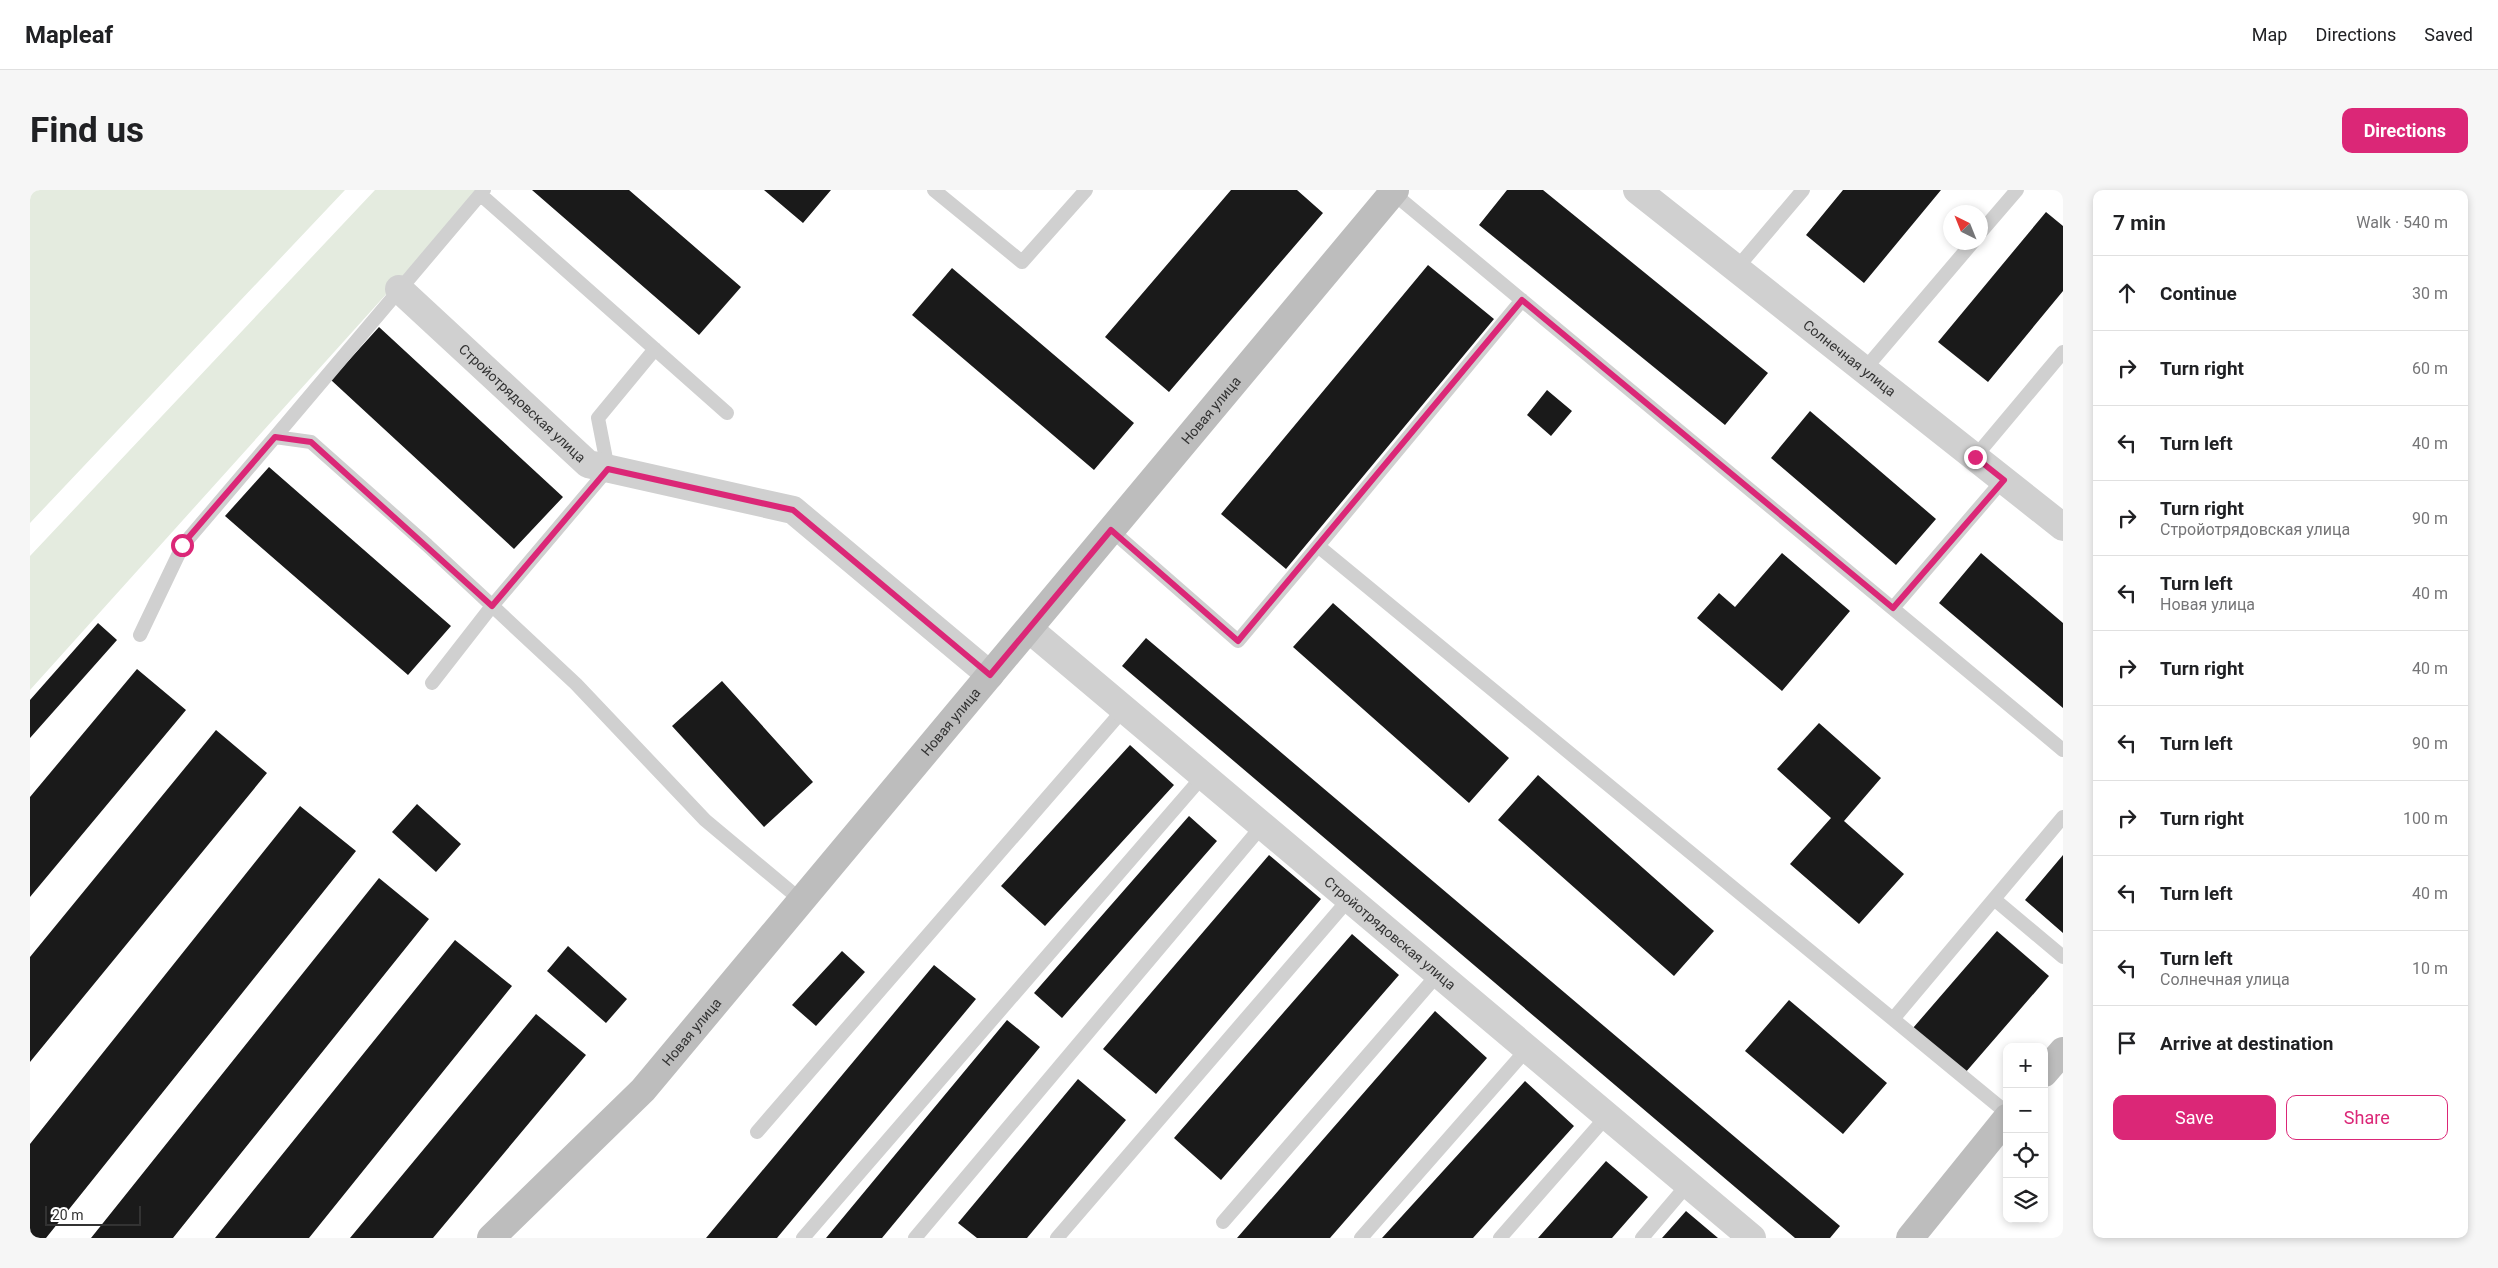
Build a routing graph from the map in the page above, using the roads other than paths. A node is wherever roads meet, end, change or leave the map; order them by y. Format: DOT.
graph roads {
  1 [pos="934,190"];
  2 [pos="1086,190"];
  3 [pos="1637,190"];
  4 [pos="1803,190"];
  5 [pos="2017,190"];
  6 [pos="482,192"];
  7 [pos="1394,192"];
  8 [pos="1988,224"];
  9 [pos="1965,250"];
  10 [pos="1736,269"];
  11 [pos="399,289"];
  12 [pos="1522,300"];
  13 [pos="655,349"];
  14 [pos="2063,352"];
  15 [pos="1864,370"];
  16 [pos="727,413"];
  17 [pos="275,437"];
  18 [pos="1975,457"];
  19 [pos="608,469"];
  20 [pos="2004,480"];
  21 [pos="2063,527"];
  22 [pos="1111,530"];
  23 [pos="1318,546"];
  24 [pos="492,606"];
  25 [pos="1893,608"];
  26 [pos="1029,629"];
  27 [pos="140,635"];
  28 [pos="990,675"];
  29 [pos="432,683"];
  30 [pos="1124,709"];
  31 [pos="2063,750"];
  32 [pos="1203,776"];
  33 [pos="2063,817"];
  34 [pos="1262,826"];
  35 [pos="1349,899"];
  36 [pos="1994,899"];
  37 [pos="802,901"];
  38 [pos="2063,957"];
  39 [pos="1438,974"];
  40 [pos="1893,1019"];
  41 [pos="1526,1049"];
  42 [pos="2063,1051"];
  43 [pos="2048,1068"];
  44 [pos="2003,1110"];
  45 [pos="1607,1116"];
  46 [pos="2003,1123"];
  47 [pos="757,1132"];
  48 [pos="1688,1184"];
  49 [pos="1223,1222"];
  50 [pos="491,1238"];
  51 [pos="803,1238"];
  52 [pos="915,1238"];
  53 [pos="1057,1238"];
  54 [pos="1361,1238"];
  55 [pos="1500,1238"];
  56 [pos="1642,1238"];
  57 [pos="1752,1238"];
  58 [pos="1910,1238"];
  1 -- 2 [label="lane"];
  3 -- 10 [label="street, Солнечная улица"];
  4 -- 10 [label="lane"];
  5 -- 8 [label="lane"];
  6 -- 11 [label="lane"];
  6 -- 13 [label="lane"];
  7 -- 12 [label="lane"];
  7 -- 22 [label="main road, Новая улица"];
  9 -- 15 [label="lane"];
  10 -- 15 [label="street, Солнечная улица"];
  11 -- 17 [label="lane"];
  11 -- 19 [label="street, Стройотрядовская улица"];
  12 -- 23 [label="lane"];
  12 -- 25 [label="lane"];
  13 -- 16 [label="lane"];
  13 -- 19 [label="lane"];
  14 -- 18 [label="lane"];
  15 -- 18 [label="street, Солнечная улица"];
  17 -- 24 [label="lane"];
  17 -- 27 [label="lane"];
  18 -- 20 [label="street, Солнечная улица"];
  19 -- 24 [label="lane"];
  19 -- 28 [label="street, Стройотрядовская улица"];
  20 -- 21 [label="street, Солнечная улица"];
  20 -- 25 [label="lane"];
  22 -- 23 [label="lane"];
  22 -- 26 [label="main road, Новая улица"];
  23 -- 40 [label="lane"];
  24 -- 29 [label="lane"];
  24 -- 37 [label="lane"];
  25 -- 31 [label="lane"];
  26 -- 28 [label="main road, Новая улица"];
  26 -- 30 [label="street, Стройотрядовская улица"];
  28 -- 37 [label="main road, Новая улица"];
  30 -- 32 [label="street, Стройотрядовская улица"];
  30 -- 47 [label="lane"];
  32 -- 34 [label="street, Стройотрядовская улица"];
  32 -- 51 [label="lane"];
  33 -- 36 [label="lane"];
  34 -- 35 [label="street, Стройотрядовская улица"];
  34 -- 52 [label="lane"];
  35 -- 39 [label="street, Стройотрядовская улица"];
  35 -- 53 [label="lane"];
  36 -- 38 [label="lane"];
  36 -- 40 [label="lane"];
  37 -- 50 [label="main road, Новая улица"];
  39 -- 41 [label="street, Стройотрядовская улица"];
  39 -- 49 [label="lane"];
  40 -- 44 [label="lane"];
  41 -- 45 [label="street, Стройотрядовская улица"];
  41 -- 54 [label="lane"];
  42 -- 43 [label="main road"];
  45 -- 48 [label="street, Стройотрядовская улица"];
  45 -- 55 [label="lane"];
  46 -- 58 [label="main road"];
  48 -- 56 [label="lane"];
  48 -- 57 [label="street, Стройотрядовская улица"];
}
